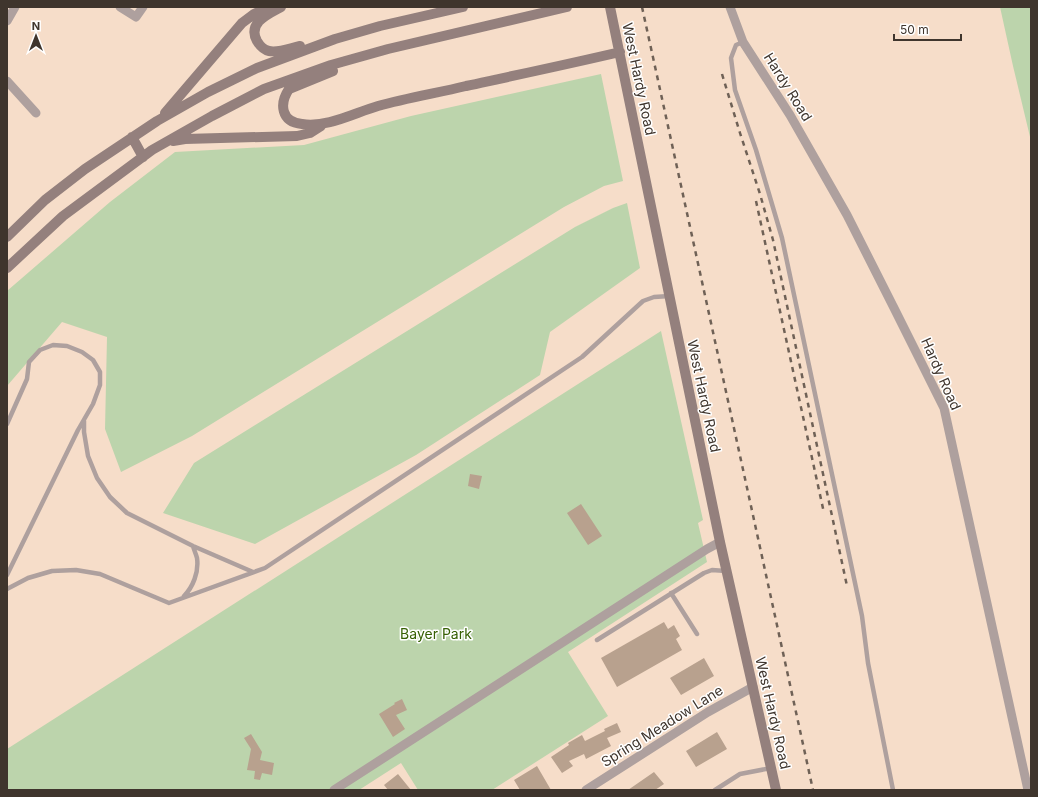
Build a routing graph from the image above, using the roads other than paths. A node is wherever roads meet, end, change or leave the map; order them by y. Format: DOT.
graph roads {
  1 [pos="15,7"];
  2 [pos="120,7"];
  3 [pos="143,7"];
  4 [pos="269,7"];
  5 [pos="280,7"];
  6 [pos="463,7"];
  7 [pos="567,7"];
  8 [pos="610,7"];
  9 [pos="730,7"];
  10 [pos="7,21"];
  11 [pos="335,39"];
  12 [pos="743,42"];
  13 [pos="388,49"];
  14 [pos="620,52"];
  15 [pos="7,81"];
  16 [pos="36,113"];
  17 [pos="157,121"];
  18 [pos="324,124"];
  19 [pos="132,137"];
  20 [pos="165,143"];
  21 [pos="143,156"];
  22 [pos="7,237"];
  23 [pos="7,268"];
  24 [pos="670,296"];
  25 [pos="84,420"];
  26 [pos="7,424"];
  27 [pos="720,542"];
  28 [pos="193,546"];
  29 [pos="726,571"];
  30 [pos="253,572"];
  31 [pos="7,575"];
  32 [pos="7,589"];
  33 [pos="671,593"];
  34 [pos="183,598"];
  35 [pos="697,634"];
  36 [pos="597,640"];
  37 [pos="753,687"];
  38 [pos="771,768"];
  39 [pos="334,790"];
  40 [pos="586,790"];
  41 [pos="715,790"];
  42 [pos="776,790"];
  43 [pos="893,790"];
  44 [pos="1028,790"];
  1 -- 10 [label="street"];
  2 -- 3 [label="street"];
  4 -- 17 [label="main road"];
  5 -- 11 [label="main road"];
  6 -- 11 [label="main road"];
  7 -- 13 [label="main road"];
  8 -- 14 [label="main road, West Hardy Road"];
  9 -- 12 [label="street, Hardy Road"];
  11 -- 17 [label="main road"];
  12 -- 43 [label="lane"];
  12 -- 44 [label="street, Hardy Road"];
  13 -- 18 [label="main road"];
  13 -- 20 [label="main road"];
  14 -- 18 [label="main road"];
  14 -- 24 [label="main road, West Hardy Road"];
  15 -- 16 [label="street"];
  17 -- 19 [label="main road"];
  18 -- 20 [label="main road"];
  19 -- 21 [label="main road"];
  19 -- 22 [label="main road"];
  20 -- 21 [label="main road"];
  21 -- 23 [label="main road"];
  24 -- 27 [label="main road, West Hardy Road"];
  24 -- 30 [label="lane"];
  25 -- 26 [label="lane"];
  25 -- 28 [label="lane"];
  25 -- 31 [label="lane"];
  27 -- 29 [label="main road, West Hardy Road"];
  27 -- 39 [label="street"];
  28 -- 30 [label="lane"];
  28 -- 34 [label="lane"];
  29 -- 33 [label="lane"];
  29 -- 37 [label="main road, West Hardy Road"];
  30 -- 34 [label="lane"];
  32 -- 34 [label="lane"];
  33 -- 35 [label="lane"];
  33 -- 36 [label="lane"];
  37 -- 38 [label="main road, West Hardy Road"];
  37 -- 40 [label="street, Spring Meadow Lane"];
  38 -- 41 [label="lane"];
  38 -- 42 [label="main road, West Hardy Road"];
}
